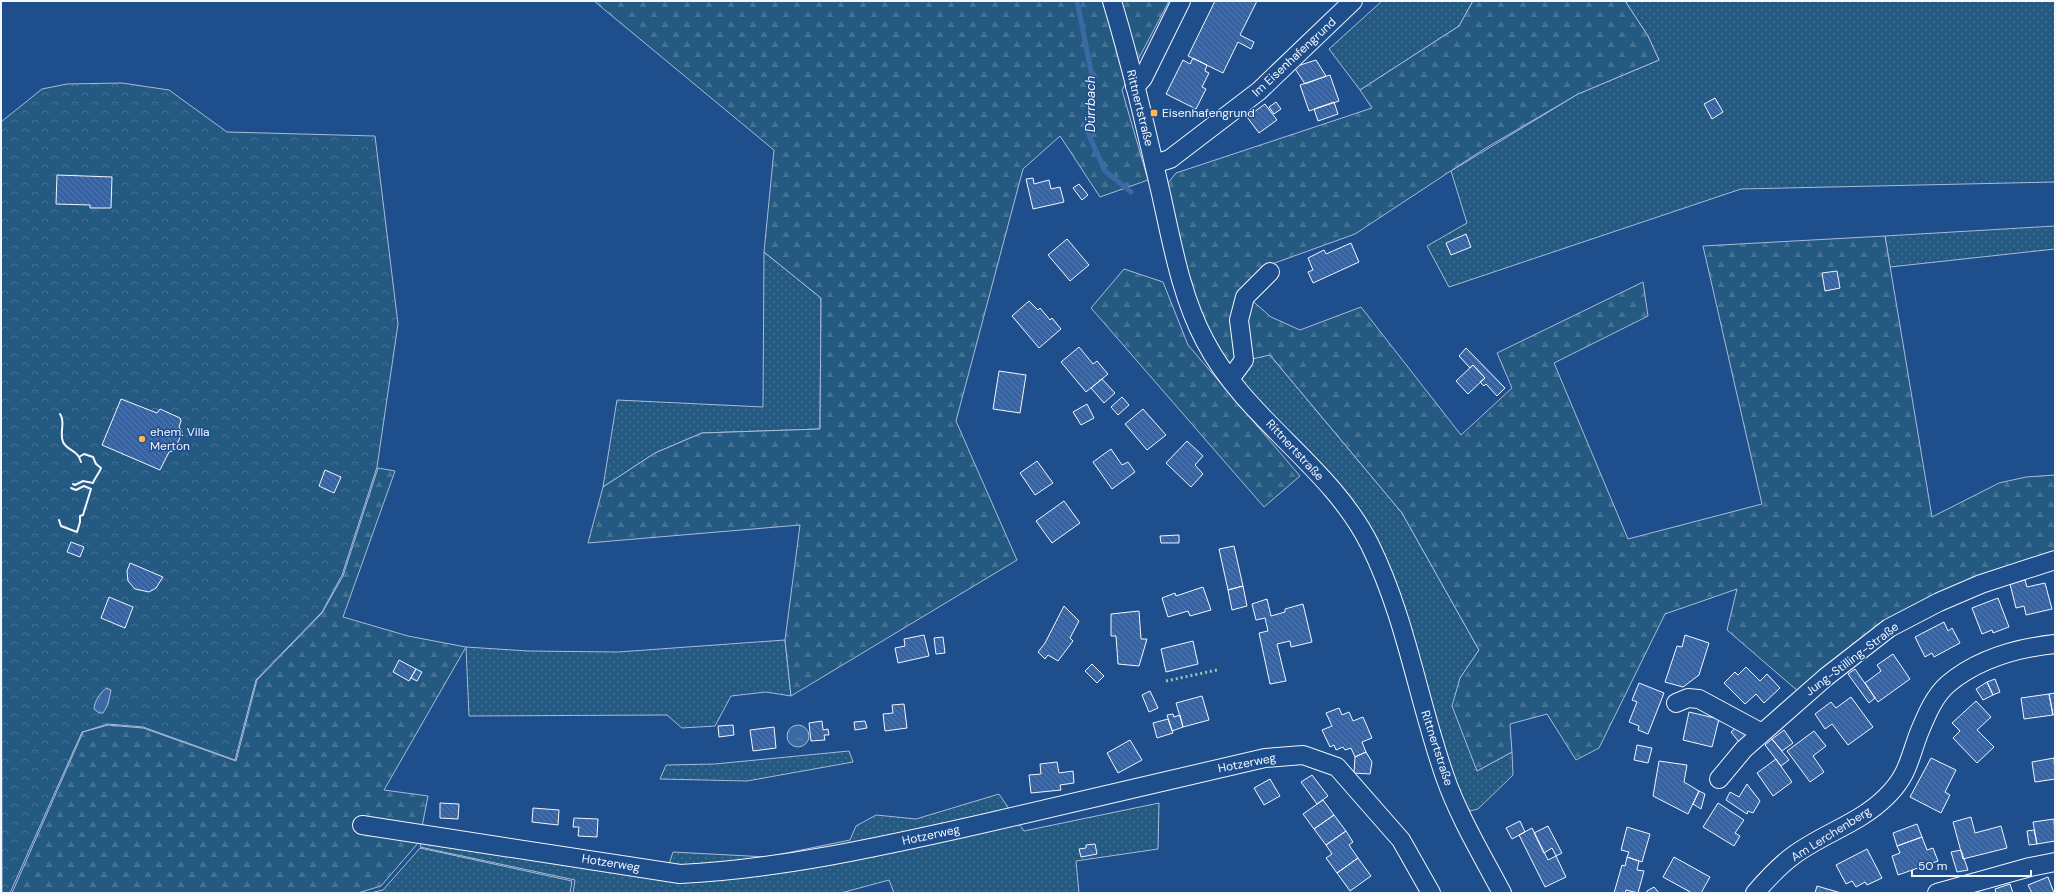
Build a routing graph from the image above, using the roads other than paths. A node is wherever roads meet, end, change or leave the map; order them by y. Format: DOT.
graph roads {
  1 [pos="1112,1"];
  2 [pos="1181,1"];
  3 [pos="1353,1"];
  4 [pos="1135,87"];
  5 [pos="1154,164"];
  6 [pos="1270,272"];
  7 [pos="1230,379"];
  8 [pos="2055,560"];
  9 [pos="2055,644"];
  10 [pos="1676,703"];
  11 [pos="1762,733"];
  12 [pos="1719,779"];
  13 [pos="362,825"];
  14 [pos="2055,862"];
  15 [pos="1431,893"];
  16 [pos="1502,893"];
  17 [pos="1755,893"];
  18 [pos="1937,893"];
  1 -- 4 [label="street, Rittnertstraße"];
  2 -- 4 [label="street"];
  3 -- 5 [label="street, Im Eisenhafengrund"];
  4 -- 5 [label="street, Rittnertstraße"];
  5 -- 7 [label="street, Rittnertstraße"];
  6 -- 7 [label="street"];
  7 -- 16 [label="street, Rittnertstraße"];
  8 -- 11 [label="street, Jung-Stilling-Straße"];
  9 -- 17 [label="street, Am Lerchenberg"];
  10 -- 11 [label="street"];
  11 -- 12 [label="street, Jung-Stilling-Straße"];
  13 -- 15 [label="street, Hotzerweg"];
  14 -- 18 [label="street"];
}
